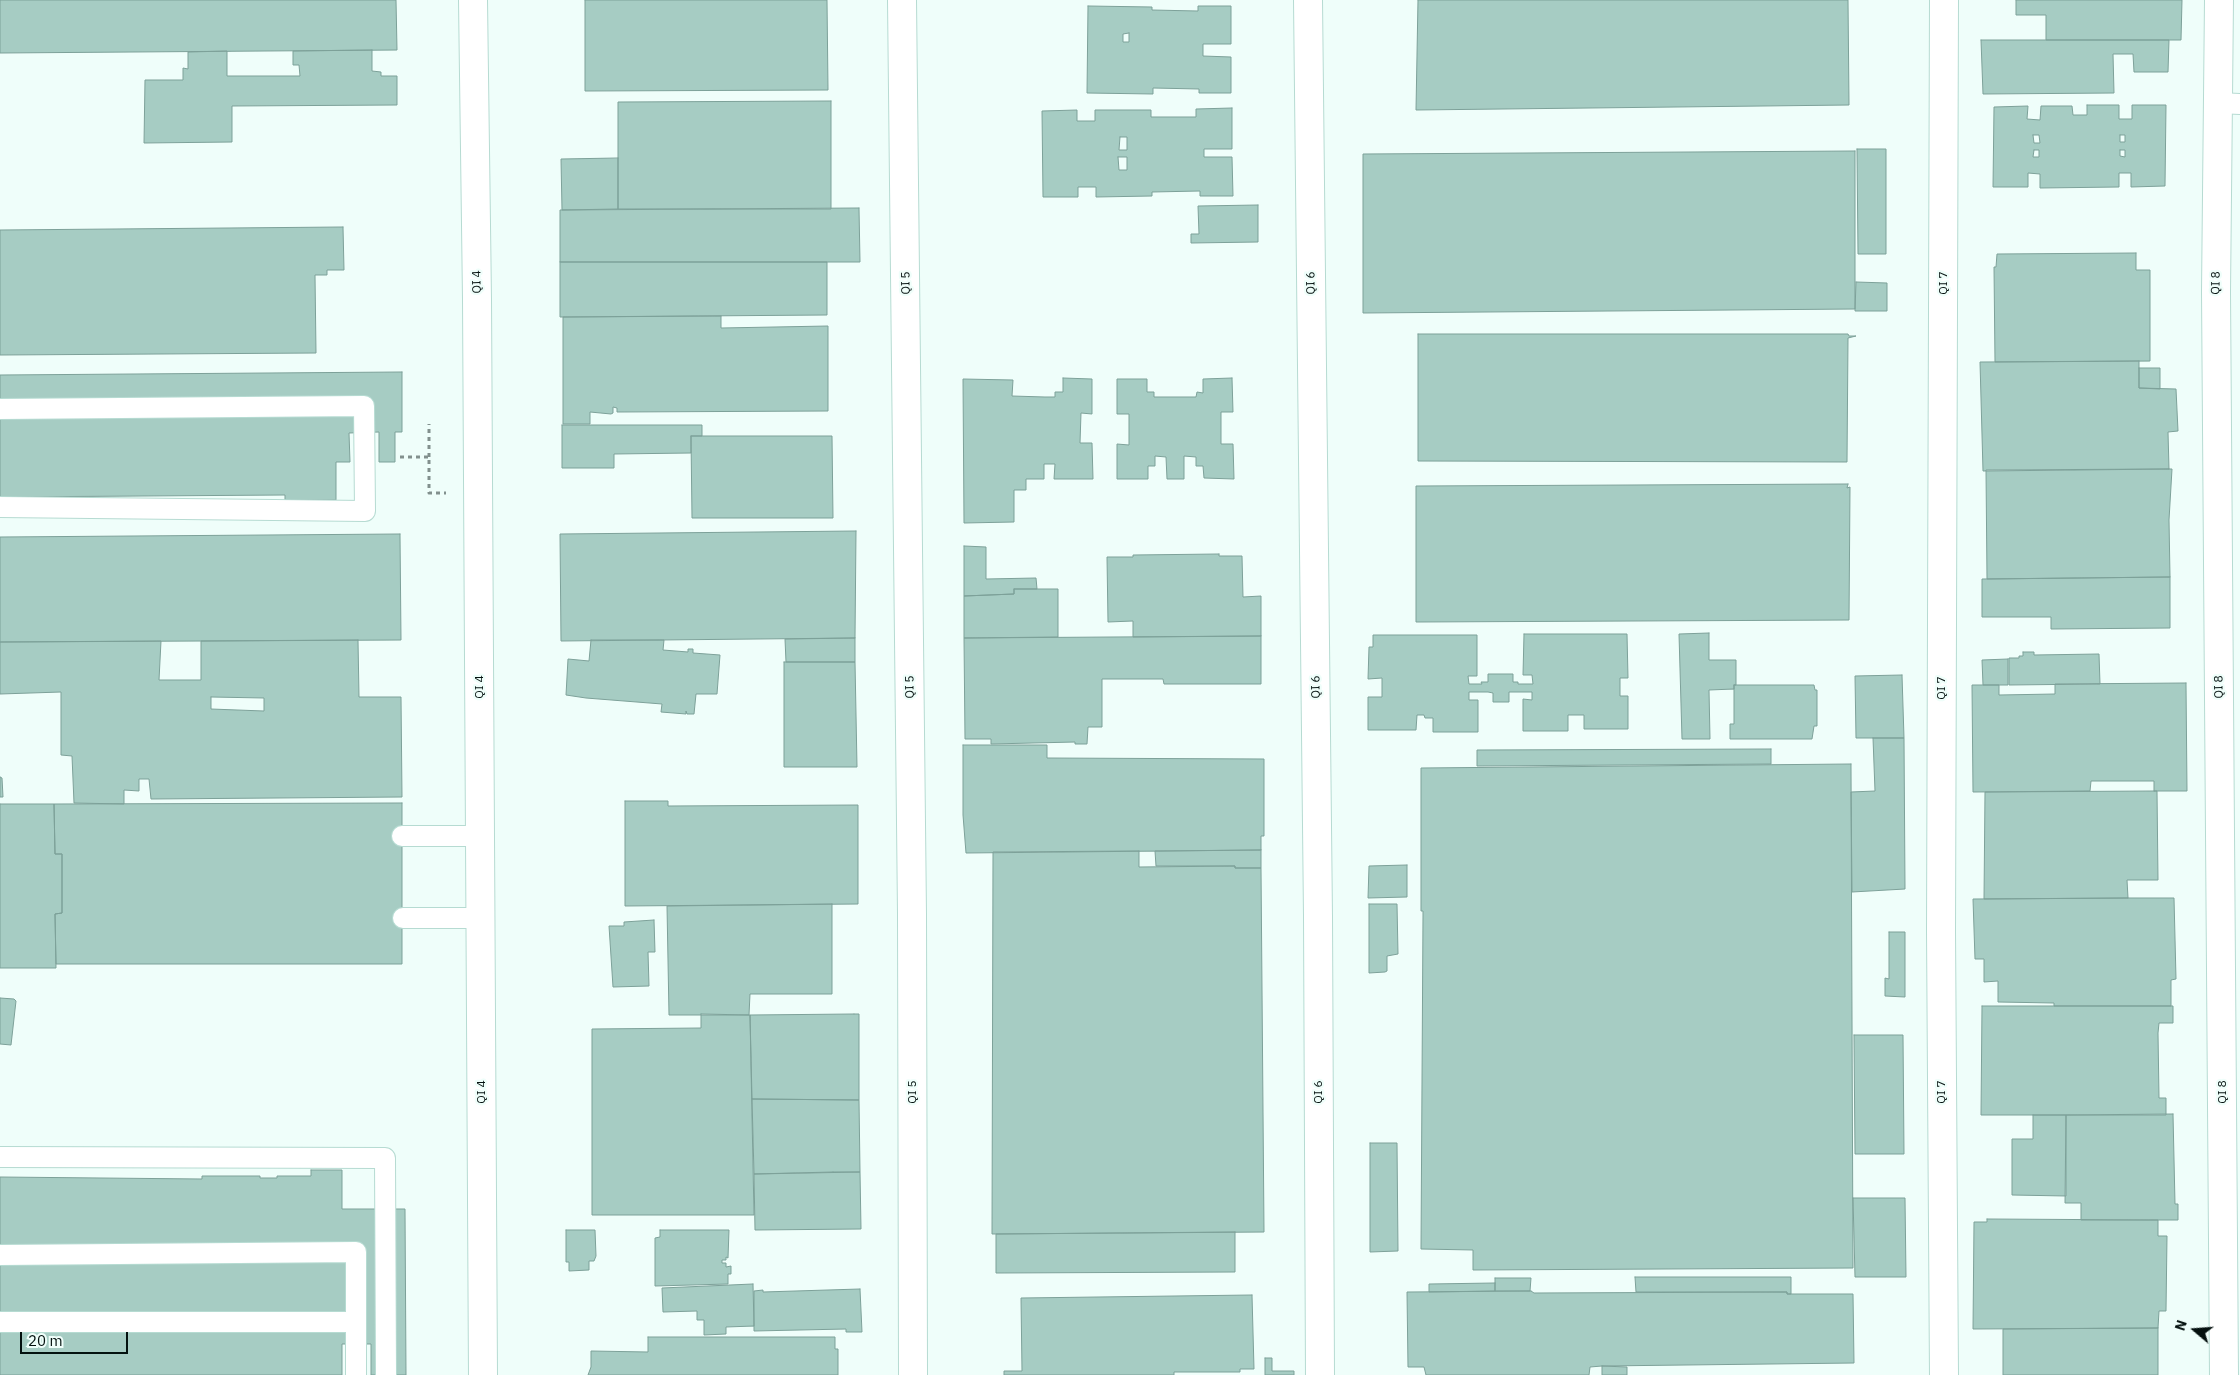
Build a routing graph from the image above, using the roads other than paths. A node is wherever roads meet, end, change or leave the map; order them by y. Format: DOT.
graph roads {
  1 [pos="473,0"];
  2 [pos="902,0"];
  3 [pos="1308,0"];
  4 [pos="1944,0"];
  5 [pos="2219,0"];
  6 [pos="2229,104"];
  7 [pos="0,409"];
  8 [pos="0,507"];
  9 [pos="402,836"];
  10 [pos="481,836"];
  11 [pos="403,918"];
  12 [pos="481,918"];
  13 [pos="0,1157"];
  14 [pos="0,1255"];
  15 [pos="0,1322"];
  16 [pos="356,1322"];
  17 [pos="356,1375"];
  18 [pos="386,1375"];
  19 [pos="483,1375"];
  20 [pos="913,1375"];
  21 [pos="1320,1375"];
  22 [pos="1944,1375"];
  23 [pos="2224,1375"];
  1 -- 10 [label="street, QI 4"];
  2 -- 20 [label="street, QI 5"];
  3 -- 21 [label="street, QI 6"];
  4 -- 22 [label="street, QI 7"];
  5 -- 6 [label="street, QI 8"];
  6 -- 23 [label="street, QI 8"];
  7 -- 8 [label="lane"];
  9 -- 10 [label="lane"];
  10 -- 12 [label="street, QI 4"];
  11 -- 12 [label="lane"];
  12 -- 19 [label="street, QI 4"];
  13 -- 18 [label="lane"];
  14 -- 16 [label="lane"];
  15 -- 16 [label="lane"];
  16 -- 17 [label="lane"];
}
